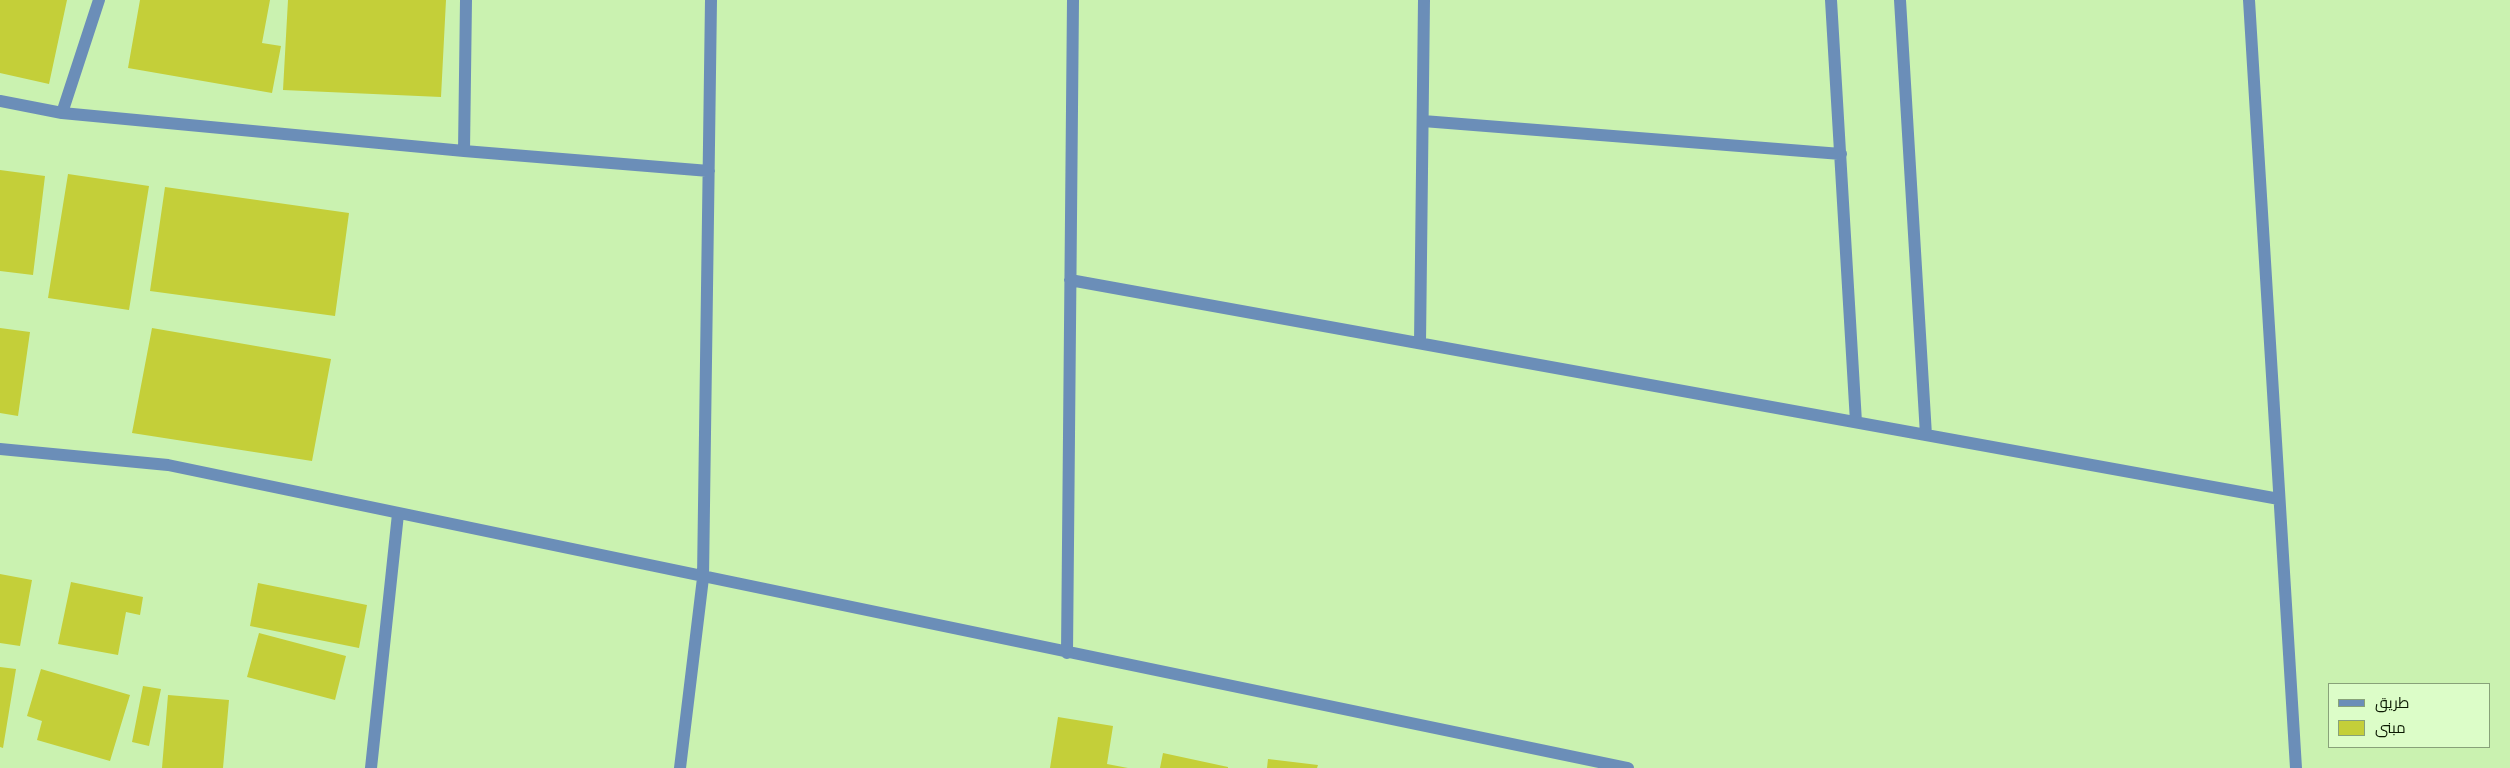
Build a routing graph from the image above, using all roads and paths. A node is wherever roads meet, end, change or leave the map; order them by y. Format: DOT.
graph roads {
  1 [pos="99,0"];
  2 [pos="466,0"];
  3 [pos="711,0"];
  4 [pos="1073,0"];
  5 [pos="1424,0"];
  6 [pos="1831,0"];
  7 [pos="1900,0"];
  8 [pos="2249,0"];
  9 [pos="0,101"];
  10 [pos="62,113"];
  11 [pos="1423,121"];
  12 [pos="464,151"];
  13 [pos="1841,154"];
  14 [pos="709,171"];
  15 [pos="1070,280"];
  16 [pos="1420,343"];
  17 [pos="1856,422"];
  18 [pos="1926,435"];
  19 [pos="0,449"];
  20 [pos="2279,499"];
  21 [pos="398,514"];
  22 [pos="703,578"];
  23 [pos="1067,652"];
  24 [pos="371,768"];
  25 [pos="680,768"];
  26 [pos="1628,768"];
  27 [pos="2296,768"];
  1 -- 10 [label="street"];
  2 -- 12 [label="street"];
  3 -- 14 [label="street"];
  4 -- 15 [label="street"];
  5 -- 11 [label="street"];
  6 -- 13 [label="street"];
  7 -- 18 [label="street"];
  8 -- 20 [label="street"];
  9 -- 10 [label="street"];
  10 -- 12 [label="street"];
  11 -- 13 [label="street"];
  11 -- 16 [label="street"];
  12 -- 14 [label="street"];
  13 -- 17 [label="street"];
  14 -- 22 [label="street"];
  15 -- 16 [label="street"];
  15 -- 23 [label="street"];
  16 -- 17 [label="street"];
  17 -- 18 [label="street"];
  18 -- 20 [label="street"];
  19 -- 21 [label="street"];
  20 -- 27 [label="street"];
  21 -- 22 [label="street"];
  21 -- 24 [label="street"];
  22 -- 23 [label="street"];
  22 -- 25 [label="street"];
  23 -- 26 [label="street"];
}
